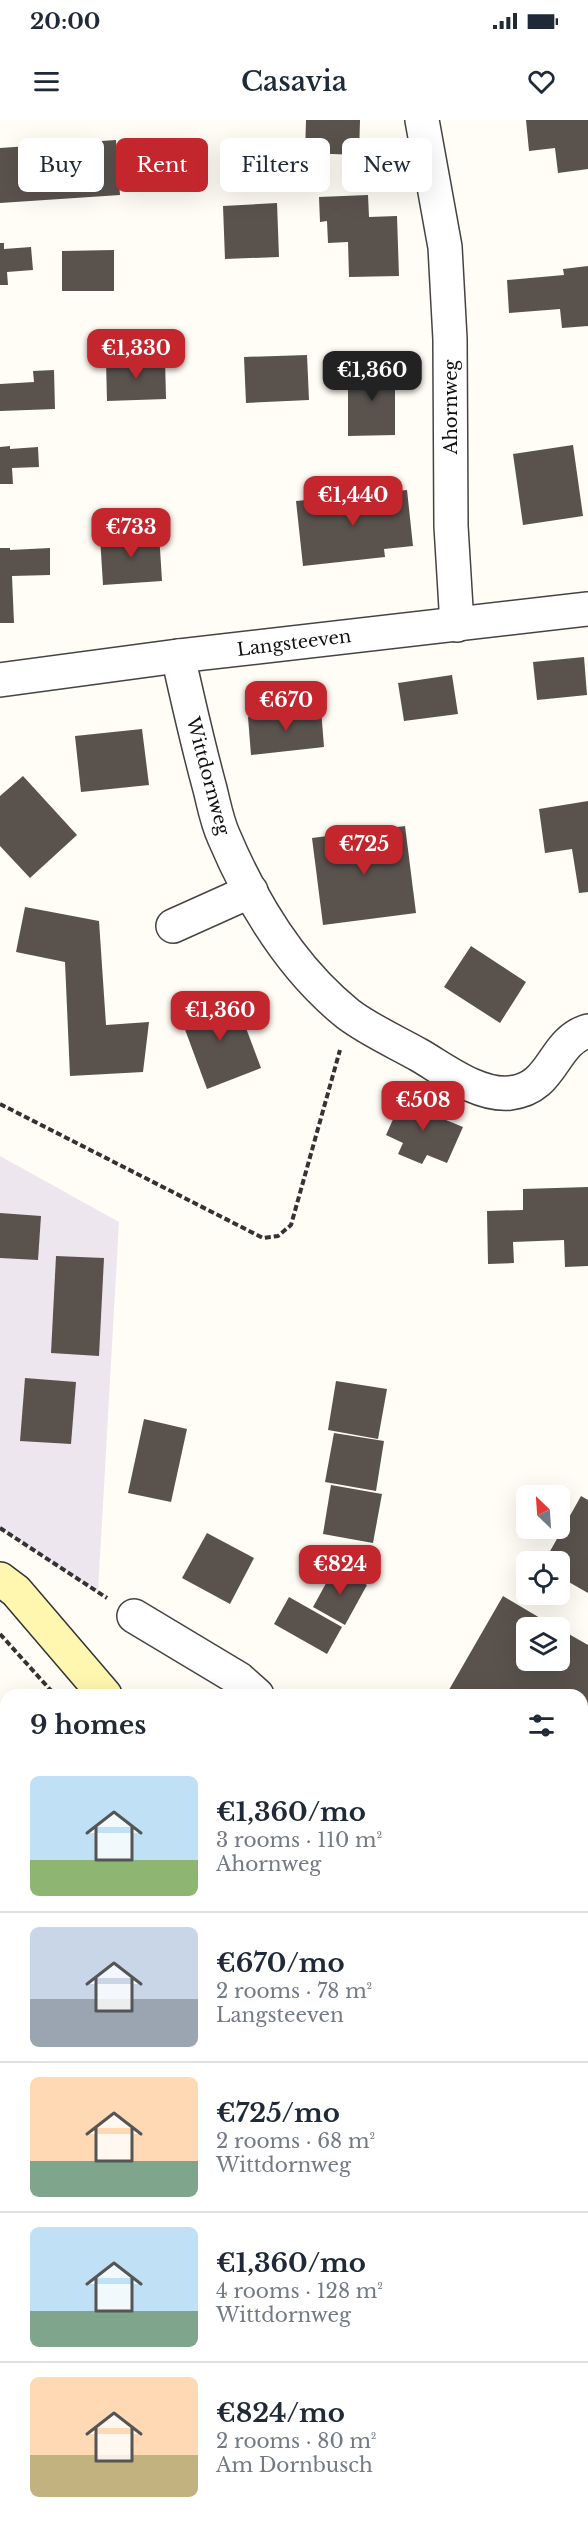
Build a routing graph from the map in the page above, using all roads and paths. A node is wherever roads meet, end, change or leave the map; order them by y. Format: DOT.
graph roads {
  1 [pos="422,120"];
  2 [pos="588,609"];
  3 [pos="457,625"];
  4 [pos="178,657"];
  5 [pos="0,680"];
  6 [pos="251,891"];
  7 [pos="173,926"];
  8 [pos="350,1015"];
  9 [pos="588,1031"];
  10 [pos="0,1104"];
  11 [pos="0,1528"];
  12 [pos="0,1579"];
  13 [pos="134,1616"];
  14 [pos="0,1634"];
  15 [pos="50,1689"];
  16 [pos="100,1689"];
  17 [pos="250,1689"];
  1 -- 3 [label="street, Ahornweg"];
  2 -- 3 [label="street, Langsteeven"];
  3 -- 4 [label="street, Langsteeven"];
  4 -- 5 [label="street, Langsteeven"];
  4 -- 6 [label="street, Wittdornweg"];
  6 -- 7 [label="street"];
  6 -- 8 [label="street, Wittdornweg"];
  8 -- 9 [label="street, Wittdornweg"];
  8 -- 10 [label="path"];
  11 -- 13 [label="path"];
  12 -- 16 [label="street"];
  13 -- 17 [label="street"];
  14 -- 15 [label="path"];
}
